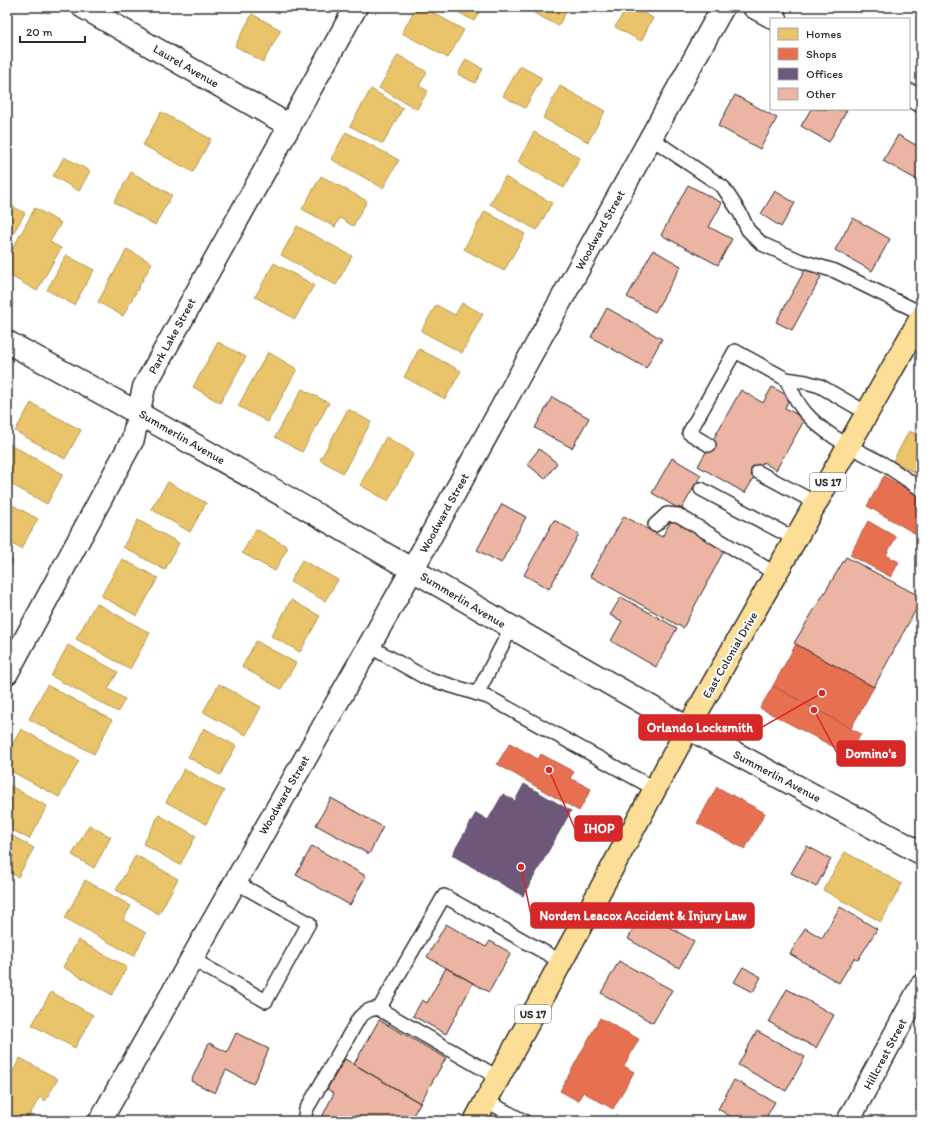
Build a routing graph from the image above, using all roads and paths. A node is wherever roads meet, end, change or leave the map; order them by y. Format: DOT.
graph roads {
  1 [pos="83,7"];
  2 [pos="356,7"];
  3 [pos="723,7"];
  4 [pos="754,7"];
  5 [pos="774,18"];
  6 [pos="910,96"];
  7 [pos="921,101"];
  8 [pos="290,126"];
  9 [pos="651,138"];
  10 [pos="921,313"];
  11 [pos="921,318"];
  12 [pos="7,342"];
  13 [pos="786,379"];
  14 [pos="139,412"];
  15 [pos="867,413"];
  16 [pos="709,445"];
  17 [pos="848,447"];
  18 [pos="761,474"];
  19 [pos="701,489"];
  20 [pos="921,489"];
  21 [pos="816,503"];
  22 [pos="655,525"];
  23 [pos="795,539"];
  24 [pos="412,570"];
  25 [pos="776,574"];
  26 [pos="511,628"];
  27 [pos="369,646"];
  28 [pos="7,673"];
  29 [pos="477,694"];
  30 [pos="688,728"];
  31 [pos="655,789"];
  32 [pos="921,853"];
  33 [pos="236,882"];
  34 [pos="192,959"];
  35 [pos="562,962"];
  36 [pos="921,986"];
  37 [pos="379,1008"];
  38 [pos="499,1078"];
  39 [pos="486,1101"];
  40 [pos="100,1121"];
  41 [pos="304,1121"];
  42 [pos="475,1121"];
  43 [pos="524,1121"];
  44 [pos="848,1121"];
  1 -- 8 [label="street, Laurel Avenue"];
  2 -- 8 [label="street, Park Lake Street"];
  3 -- 9 [label="street, Woodward Street"];
  4 -- 5 [label="street"];
  6 -- 7 [label="street"];
  8 -- 14 [label="street, Park Lake Street"];
  9 -- 10 [label="lane"];
  9 -- 24 [label="street, Woodward Street"];
  11 -- 15 [label="highway, East Colonial Drive / US 17"];
  12 -- 14 [label="street, Summerlin Avenue"];
  13 -- 15 [label="lane"];
  13 -- 16 [label="lane"];
  13 -- 17 [label="lane"];
  14 -- 24 [label="street, Summerlin Avenue"];
  14 -- 28 [label="street, Park Lake Street"];
  15 -- 17 [label="highway, East Colonial Drive / US 17"];
  17 -- 20 [label="lane"];
  17 -- 21 [label="highway, East Colonial Drive / US 17"];
  18 -- 21 [label="lane"];
  19 -- 23 [label="lane"];
  21 -- 23 [label="highway, East Colonial Drive / US 17"];
  22 -- 25 [label="lane"];
  23 -- 25 [label="highway, East Colonial Drive / US 17"];
  24 -- 26 [label="street, Summerlin Avenue"];
  24 -- 27 [label="street, Woodward Street"];
  25 -- 30 [label="highway, East Colonial Drive / US 17"];
  26 -- 29 [label="lane"];
  26 -- 30 [label="street, Summerlin Avenue"];
  27 -- 29 [label="lane"];
  27 -- 33 [label="street, Woodward Street"];
  29 -- 31 [label="lane"];
  30 -- 31 [label="highway, East Colonial Drive / US 17"];
  30 -- 32 [label="street, Summerlin Avenue"];
  31 -- 35 [label="highway, East Colonial Drive / US 17"];
  33 -- 34 [label="street, Woodward Street"];
  33 -- 34 [label="lane"];
  34 -- 40 [label="street, Woodward Street"];
  35 -- 37 [label="lane"];
  35 -- 38 [label="highway, East Colonial Drive / US 17"];
  36 -- 44 [label="street, Hillcrest Street"];
  37 -- 38 [label="lane"];
  37 -- 41 [label="lane"];
  38 -- 39 [label="highway, East Colonial Drive / US 17"];
  39 -- 42 [label="highway, East Colonial Drive / US 17"];
  39 -- 43 [label="lane"];
}
